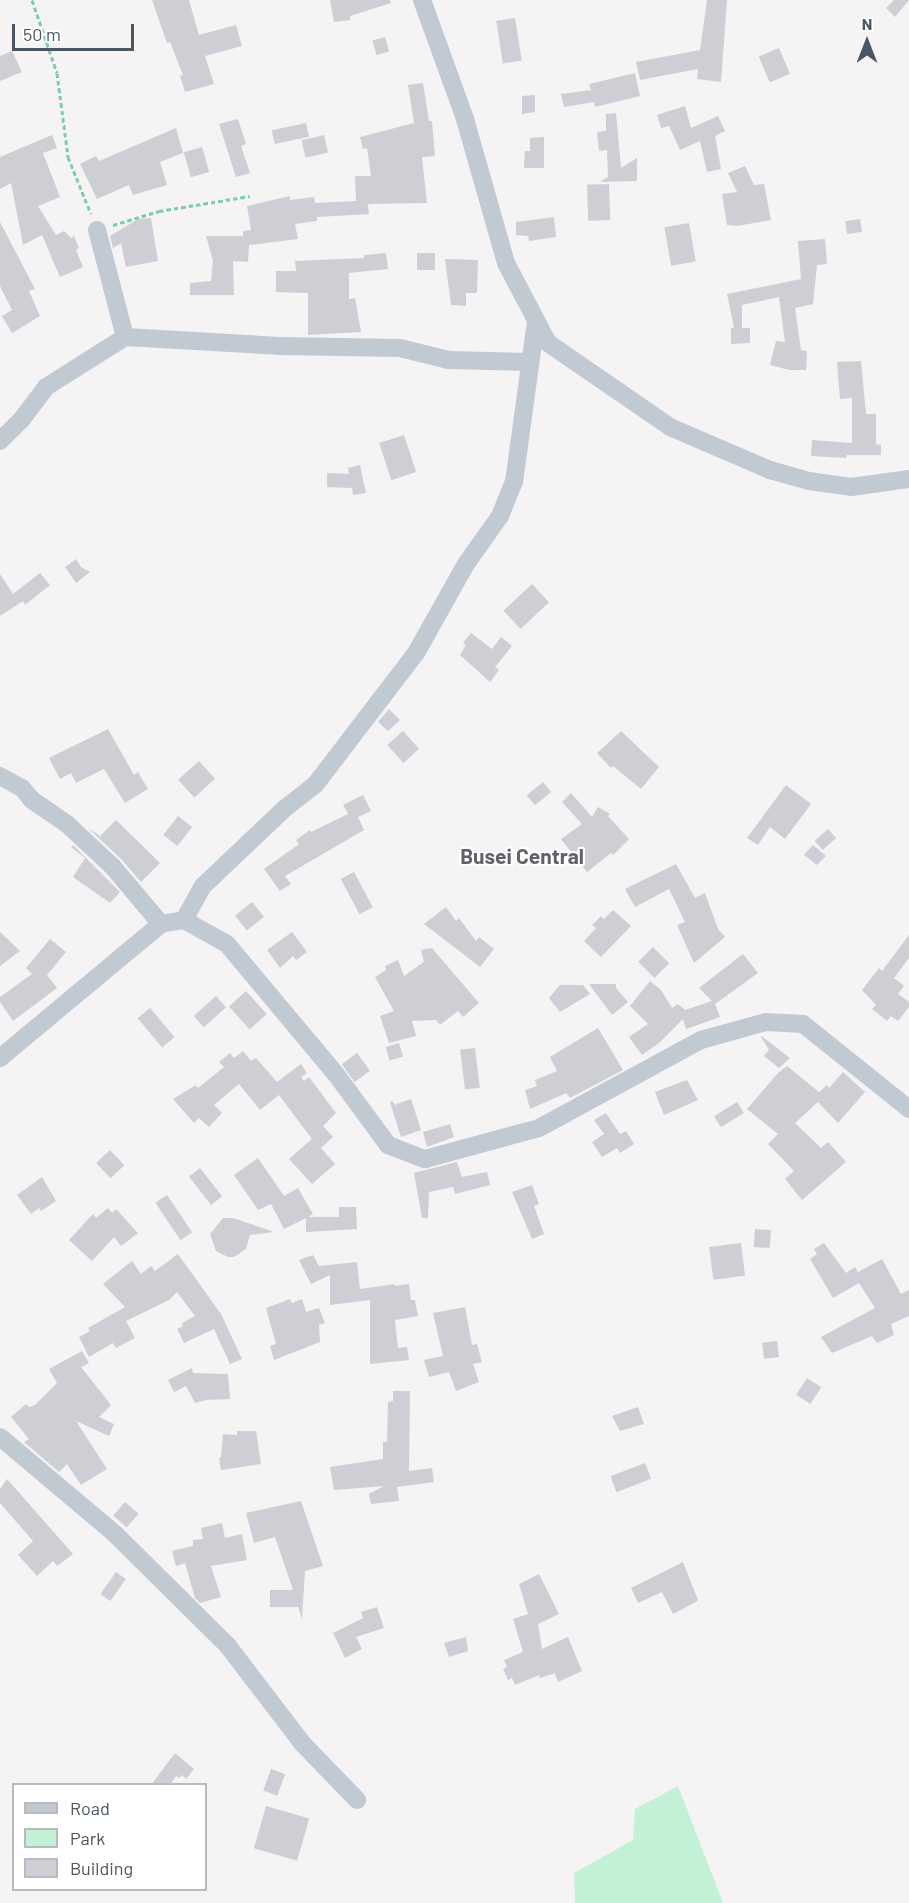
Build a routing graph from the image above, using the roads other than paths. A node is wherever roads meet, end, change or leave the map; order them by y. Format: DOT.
graph roads {
  1 [pos="422,0"];
  2 [pos="97,230"];
  3 [pos="536,322"];
  4 [pos="125,337"];
  5 [pos="529,362"];
  6 [pos="0,441"];
  7 [pos="909,479"];
  8 [pos="0,776"];
  9 [pos="184,920"];
  10 [pos="161,924"];
  11 [pos="0,1058"];
  12 [pos="909,1108"];
  13 [pos="0,1437"];
  14 [pos="357,1800"];
  1 -- 3 [label="street"];
  2 -- 4 [label="street"];
  3 -- 5 [label="street"];
  3 -- 7 [label="street"];
  4 -- 5 [label="street"];
  4 -- 6 [label="street"];
  5 -- 9 [label="street"];
  8 -- 10 [label="street"];
  9 -- 10 [label="street"];
  9 -- 12 [label="street"];
  10 -- 11 [label="street"];
  13 -- 14 [label="street"];
}
